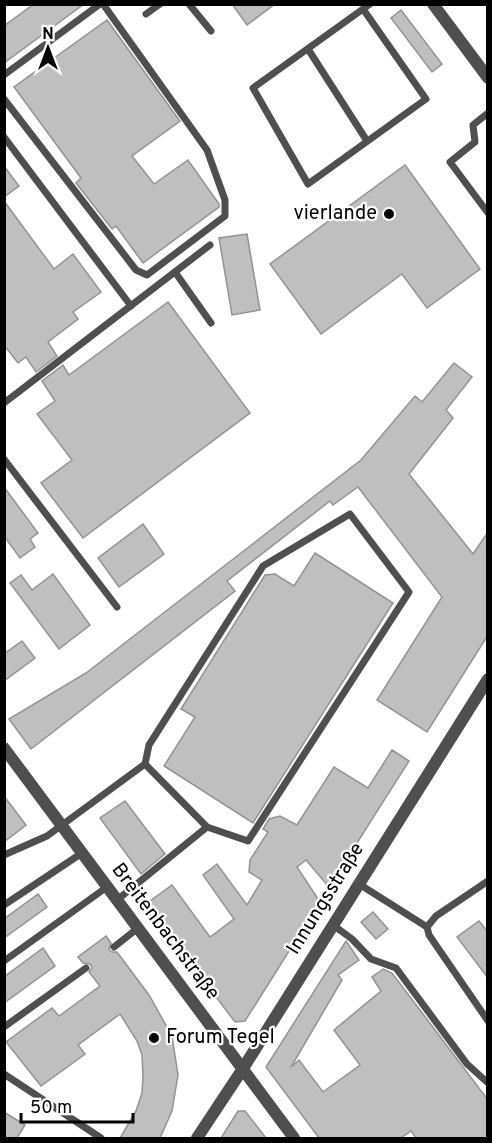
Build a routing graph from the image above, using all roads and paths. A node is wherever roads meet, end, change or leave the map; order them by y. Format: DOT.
graph roads {
  1 [pos="102,4"];
  2 [pos="160,4"];
  3 [pos="189,4"];
  4 [pos="370,4"];
  5 [pos="433,4"];
  6 [pos="363,9"];
  7 [pos="146,14"];
  8 [pos="211,31"];
  9 [pos="308,49"];
  10 [pos="4,75"];
  11 [pos="488,78"];
  12 [pos="4,99"];
  13 [pos="488,113"];
  14 [pos="4,137"];
  15 [pos="367,141"];
  16 [pos="488,213"];
  17 [pos="210,245"];
  18 [pos="175,272"];
  19 [pos="131,306"];
  20 [pos="211,323"];
  21 [pos="4,403"];
  22 [pos="4,459"];
  23 [pos="117,607"];
  24 [pos="488,679"];
  25 [pos="4,748"];
  26 [pos="145,764"];
  27 [pos="62,826"];
  28 [pos="207,827"];
  29 [pos="82,854"];
  30 [pos="4,855"];
  31 [pos="488,881"];
  32 [pos="359,884"];
  33 [pos="107,887"];
  34 [pos="117,900"];
  35 [pos="4,906"];
  36 [pos="333,925"];
  37 [pos="427,927"];
  38 [pos="138,928"];
  39 [pos="114,946"];
  40 [pos="4,961"];
  41 [pos="86,968"];
  42 [pos="488,1021"];
  43 [pos="4,1028"];
  44 [pos="243,1070"];
  45 [pos="4,1074"];
  46 [pos="488,1083"];
  47 [pos="101,1138"];
  48 [pos="197,1138"];
  49 [pos="294,1138"];
  1 -- 10 [label="lane"];
  1 -- 12 [label="lane"];
  2 -- 7 [label="lane"];
  3 -- 8 [label="lane"];
  4 -- 6 [label="lane"];
  5 -- 11 [label="street"];
  6 -- 9 [label="lane"];
  6 -- 15 [label="lane"];
  9 -- 15 [label="lane"];
  9 -- 15 [label="lane"];
  13 -- 16 [label="lane"];
  14 -- 19 [label="lane"];
  17 -- 18 [label="lane"];
  18 -- 19 [label="lane"];
  18 -- 20 [label="lane"];
  19 -- 21 [label="lane"];
  22 -- 23 [label="lane"];
  24 -- 32 [label="street, Innungsstraße"];
  25 -- 27 [label="street, Breitenbachstraße"];
  26 -- 27 [label="lane"];
  26 -- 28 [label="lane"];
  26 -- 28 [label="lane"];
  27 -- 29 [label="street, Breitenbachstraße"];
  27 -- 30 [label="lane"];
  28 -- 34 [label="lane"];
  29 -- 33 [label="street, Breitenbachstraße"];
  29 -- 35 [label="lane"];
  31 -- 37 [label="lane"];
  32 -- 36 [label="street, Innungsstraße"];
  32 -- 37 [label="lane"];
  33 -- 34 [label="street, Breitenbachstraße"];
  33 -- 40 [label="lane"];
  34 -- 38 [label="street, Breitenbachstraße"];
  36 -- 44 [label="street, Innungsstraße"];
  36 -- 46 [label="lane"];
  37 -- 42 [label="lane"];
  38 -- 39 [label="lane"];
  38 -- 44 [label="street, Breitenbachstraße"];
  41 -- 43 [label="lane"];
  44 -- 48 [label="street, Innungsstraße"];
  44 -- 49 [label="street, Breitenbachstraße"];
  45 -- 47 [label="lane"];
}
